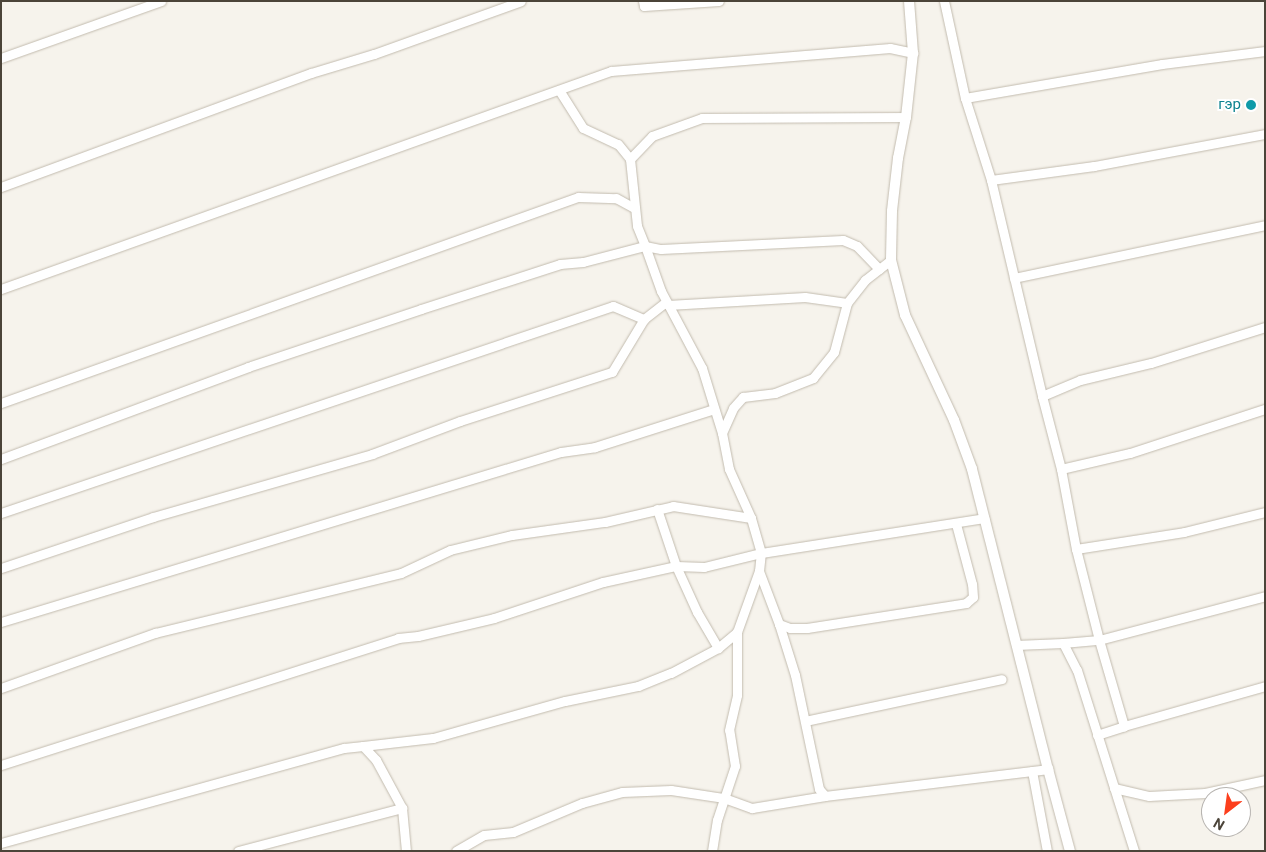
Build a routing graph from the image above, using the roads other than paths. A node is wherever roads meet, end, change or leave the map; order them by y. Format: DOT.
graph roads {
  1 [pos="161,1"];
  2 [pos="521,1"];
  3 [pos="643,1"];
  4 [pos="719,1"];
  5 [pos="909,1"];
  6 [pos="944,1"];
  7 [pos="1265,51"];
  8 [pos="913,53"];
  9 [pos="1,58"];
  10 [pos="559,90"];
  11 [pos="965,98"];
  12 [pos="906,117"];
  13 [pos="1265,134"];
  14 [pos="630,159"];
  15 [pos="991,180"];
  16 [pos="1,187"];
  17 [pos="634,208"];
  18 [pos="1265,225"];
  19 [pos="646,246"];
  20 [pos="891,260"];
  21 [pos="879,269"];
  22 [pos="1014,278"];
  23 [pos="1,289"];
  24 [pos="667,303"];
  25 [pos="847,303"];
  26 [pos="644,319"];
  27 [pos="1265,327"];
  28 [pos="1042,396"];
  29 [pos="1,403"];
  30 [pos="714,409"];
  31 [pos="1265,409"];
  32 [pos="722,433"];
  33 [pos="1,459"];
  34 [pos="1061,469"];
  35 [pos="657,509"];
  36 [pos="1265,512"];
  37 [pos="1,513"];
  38 [pos="752,518"];
  39 [pos="984,518"];
  40 [pos="956,524"];
  41 [pos="1076,549"];
  42 [pos="761,553"];
  43 [pos="676,566"];
  44 [pos="1,568"];
  45 [pos="759,571"];
  46 [pos="1265,596"];
  47 [pos="1,622"];
  48 [pos="780,624"];
  49 [pos="737,632"];
  50 [pos="1099,640"];
  51 [pos="1063,642"];
  52 [pos="1016,645"];
  53 [pos="718,648"];
  54 [pos="1002,679"];
  55 [pos="1265,686"];
  56 [pos="1,688"];
  57 [pos="805,721"];
  58 [pos="1124,726"];
  59 [pos="1097,735"];
  60 [pos="363,746"];
  61 [pos="1,764"];
  62 [pos="1048,769"];
  63 [pos="1032,771"];
  64 [pos="1265,780"];
  65 [pos="1114,788"];
  66 [pos="825,796"];
  67 [pos="724,798"];
  68 [pos="402,808"];
  69 [pos="1,843"];
  70 [pos="238,851"];
  71 [pos="406,851"];
  72 [pos="456,851"];
  73 [pos="712,851"];
  74 [pos="1046,851"];
  75 [pos="1070,851"];
  76 [pos="1134,851"];
  1 -- 9 [label="street"];
  2 -- 16 [label="street"];
  3 -- 4 [label="street"];
  5 -- 8 [label="street"];
  6 -- 11 [label="street"];
  7 -- 11 [label="street"];
  8 -- 10 [label="street"];
  8 -- 12 [label="street"];
  10 -- 14 [label="street"];
  10 -- 23 [label="street"];
  11 -- 15 [label="street"];
  12 -- 14 [label="street"];
  12 -- 20 [label="street"];
  13 -- 15 [label="street"];
  14 -- 17 [label="street"];
  15 -- 22 [label="street"];
  17 -- 19 [label="street"];
  17 -- 29 [label="street"];
  18 -- 22 [label="street"];
  19 -- 21 [label="street"];
  19 -- 24 [label="street"];
  19 -- 33 [label="street"];
  20 -- 21 [label="street"];
  20 -- 39 [label="street"];
  21 -- 25 [label="street"];
  22 -- 28 [label="street"];
  24 -- 25 [label="street"];
  24 -- 26 [label="street"];
  24 -- 30 [label="street"];
  25 -- 32 [label="street"];
  26 -- 37 [label="street"];
  26 -- 44 [label="street"];
  27 -- 28 [label="street"];
  28 -- 34 [label="street"];
  30 -- 32 [label="street"];
  30 -- 47 [label="street"];
  31 -- 34 [label="street"];
  32 -- 38 [label="street"];
  34 -- 41 [label="street"];
  35 -- 38 [label="street"];
  35 -- 43 [label="street"];
  35 -- 56 [label="street"];
  36 -- 41 [label="street"];
  38 -- 42 [label="street"];
  39 -- 40 [label="street"];
  39 -- 52 [label="street"];
  40 -- 42 [label="street"];
  40 -- 48 [label="street"];
  41 -- 50 [label="street"];
  42 -- 43 [label="street"];
  42 -- 45 [label="street"];
  43 -- 53 [label="street"];
  43 -- 61 [label="street"];
  45 -- 48 [label="street"];
  45 -- 49 [label="street"];
  46 -- 50 [label="street"];
  48 -- 57 [label="street"];
  49 -- 53 [label="street"];
  49 -- 67 [label="street"];
  50 -- 51 [label="street"];
  50 -- 58 [label="street"];
  51 -- 52 [label="street"];
  51 -- 59 [label="street"];
  52 -- 62 [label="street"];
  53 -- 60 [label="street"];
  54 -- 57 [label="street"];
  55 -- 58 [label="street"];
  57 -- 66 [label="street"];
  58 -- 59 [label="street"];
  59 -- 65 [label="street"];
  60 -- 68 [label="street"];
  60 -- 69 [label="street"];
  62 -- 63 [label="street"];
  62 -- 75 [label="street"];
  63 -- 66 [label="street"];
  63 -- 74 [label="street"];
  64 -- 65 [label="street"];
  65 -- 76 [label="street"];
  66 -- 67 [label="street"];
  67 -- 72 [label="street"];
  67 -- 73 [label="street"];
  68 -- 70 [label="street"];
  68 -- 71 [label="street"];
}
